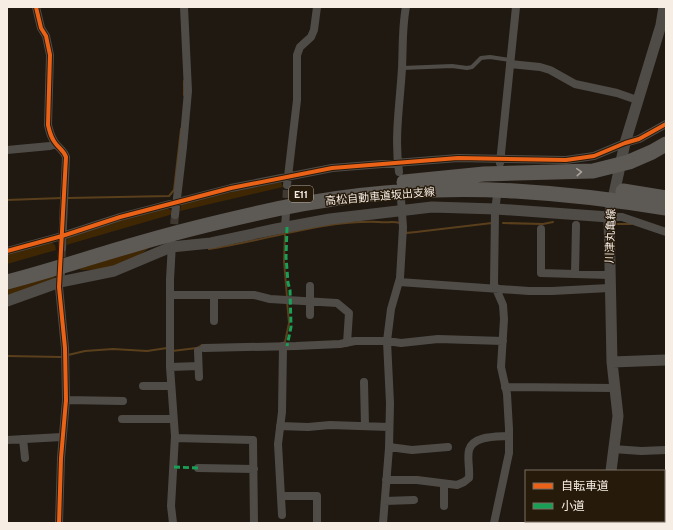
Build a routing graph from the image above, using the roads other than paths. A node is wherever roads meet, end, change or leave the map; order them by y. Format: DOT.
graph roads {
  1 [pos="36,7"];
  2 [pos="184,7"];
  3 [pos="317,7"];
  4 [pos="406,7"];
  5 [pos="516,7"];
  6 [pos="664,7"];
  7 [pos="510,62"];
  8 [pos="402,68"];
  9 [pos="637,100"];
  10 [pos="666,124"];
  11 [pos="625,143"];
  12 [pos="56,144"];
  13 [pos="666,144"];
  14 [pos="7,150"];
  15 [pos="500,161"];
  16 [pos="398,163"];
  17 [pos="288,176"];
  18 [pos="402,177"];
  19 [pos="287,185"];
  20 [pos="604,194"];
  21 [pos="497,195"];
  22 [pos="621,196"];
  23 [pos="666,198"];
  24 [pos="402,199"];
  25 [pos="176,202"];
  26 [pos="646,205"];
  27 [pos="666,208"];
  28 [pos="496,209"];
  29 [pos="286,213"];
  30 [pos="666,213"];
  31 [pos="175,215"];
  32 [pos="609,217"];
  33 [pos="403,219"];
  34 [pos="576,225"];
  35 [pos="285,227"];
  36 [pos="541,229"];
  37 [pos="666,232"];
  38 [pos="62,236"];
  39 [pos="172,244"];
  40 [pos="62,248"];
  41 [pos="7,251"];
  42 [pos="7,272"];
  43 [pos="575,274"];
  44 [pos="609,275"];
  45 [pos="60,278"];
  46 [pos="7,282"];
  47 [pos="399,282"];
  48 [pos="310,286"];
  49 [pos="610,288"];
  50 [pos="496,289"];
  51 [pos="214,295"];
  52 [pos="170,296"];
  53 [pos="310,300"];
  54 [pos="7,301"];
  55 [pos="310,315"];
  56 [pos="214,321"];
  57 [pos="387,341"];
  58 [pos="503,341"];
  59 [pos="347,343"];
  60 [pos="283,346"];
  61 [pos="666,360"];
  62 [pos="612,362"];
  63 [pos="198,366"];
  64 [pos="170,367"];
  65 [pos="199,377"];
  66 [pos="364,382"];
  67 [pos="143,386"];
  68 [pos="171,386"];
  69 [pos="505,387"];
  70 [pos="614,388"];
  71 [pos="66,400"];
  72 [pos="123,401"];
  73 [pos="122,419"];
  74 [pos="174,419"];
  75 [pos="280,426"];
  76 [pos="365,426"];
  77 [pos="389,427"];
  78 [pos="509,436"];
  79 [pos="62,437"];
  80 [pos="175,438"];
  81 [pos="23,439"];
  82 [pos="7,440"];
  83 [pos="389,447"];
  84 [pos="448,447"];
  85 [pos="613,449"];
  86 [pos="666,450"];
  87 [pos="25,458"];
  88 [pos="198,468"];
  89 [pos="254,470"];
  90 [pos="611,470"];
  91 [pos="386,480"];
  92 [pos="444,484"];
  93 [pos="281,496"];
  94 [pos="414,500"];
  95 [pos="385,501"];
  96 [pos="444,506"];
  97 [pos="282,515"];
  98 [pos="59,523"];
  99 [pos="173,523"];
  100 [pos="254,523"];
  101 [pos="317,523"];
  102 [pos="383,523"];
  103 [pos="494,523"];
  1 -- 12 [label="street"];
  2 -- 25 [label="street"];
  3 -- 17 [label="street"];
  4 -- 8 [label="street"];
  5 -- 7 [label="street"];
  6 -- 9 [label="street, 川津丸亀線"];
  7 -- 8 [label="lane"];
  7 -- 9 [label="street"];
  7 -- 15 [label="street"];
  8 -- 16 [label="street"];
  9 -- 11 [label="street, 川津丸亀線"];
  10 -- 11 [label="street"];
  11 -- 15 [label="street"];
  11 -- 32 [label="street, 川津丸亀線"];
  12 -- 14 [label="street"];
  12 -- 38 [label="street"];
  18 -- 13 [label="highway, one-way"];
  15 -- 16 [label="street"];
  16 -- 17 [label="street"];
  16 -- 18 [label="street"];
  17 -- 19 [label="street"];
  17 -- 25 [label="street"];
  18 -- 20 [label="highway, 高松自動車道坂出支線 / E11"];
  18 -- 42 [label="highway, 高松自動車道坂出支線 / E11"];
  20 -- 22 [label="highway, 高松自動車道坂出支線"];
  20 -- 46 [label="highway, 高松自動車道坂出支線 / E11"];
  21 -- 28 [label="street"];
  22 -- 23 [label="highway, 高松自動車道坂出支線"];
  22 -- 26 [label="highway, 高松自動車道坂出支線"];
  24 -- 33 [label="street"];
  25 -- 31 [label="street"];
  25 -- 38 [label="street"];
  26 -- 27 [label="highway, 高松自動車道坂出支線"];
  26 -- 30 [label="highway"];
  28 -- 32 [label="street"];
  28 -- 33 [label="street"];
  28 -- 50 [label="street"];
  29 -- 35 [label="street"];
  32 -- 37 [label="street"];
  32 -- 44 [label="street, 川津丸亀線"];
  33 -- 35 [label="street"];
  33 -- 47 [label="street"];
  34 -- 43 [label="street"];
  35 -- 39 [label="street"];
  36 -- 43 [label="street"];
  38 -- 40 [label="street"];
  38 -- 41 [label="street"];
  39 -- 45 [label="street"];
  39 -- 52 [label="street"];
  43 -- 44 [label="street"];
  44 -- 49 [label="street, 川津丸亀線"];
  45 -- 54 [label="street"];
  45 -- 71 [label="street"];
  47 -- 50 [label="street"];
  47 -- 57 [label="street"];
  48 -- 53 [label="street"];
  49 -- 50 [label="street"];
  49 -- 62 [label="street, 川津丸亀線"];
  50 -- 58 [label="street"];
  51 -- 52 [label="street"];
  51 -- 53 [label="street"];
  51 -- 56 [label="street"];
  52 -- 64 [label="street"];
  53 -- 55 [label="street"];
  53 -- 59 [label="street"];
  57 -- 58 [label="street"];
  57 -- 59 [label="street"];
  57 -- 77 [label="street"];
  58 -- 69 [label="street"];
  59 -- 60 [label="street"];
  60 -- 63 [label="street"];
  60 -- 75 [label="street"];
  61 -- 62 [label="street"];
  62 -- 70 [label="street, 川津丸亀線"];
  63 -- 64 [label="street"];
  63 -- 65 [label="street"];
  64 -- 68 [label="street"];
  66 -- 76 [label="street"];
  67 -- 68 [label="street"];
  68 -- 74 [label="street"];
  69 -- 70 [label="street"];
  69 -- 78 [label="street"];
  70 -- 85 [label="street, 川津丸亀線"];
  71 -- 72 [label="street"];
  71 -- 79 [label="street"];
  73 -- 74 [label="street"];
  74 -- 80 [label="street"];
  75 -- 76 [label="street"];
  75 -- 93 [label="street"];
  76 -- 77 [label="street"];
  77 -- 83 [label="street"];
  78 -- 92 [label="street"];
  78 -- 103 [label="street"];
  79 -- 81 [label="street"];
  79 -- 98 [label="street"];
  80 -- 89 [label="street"];
  80 -- 99 [label="street"];
  81 -- 82 [label="street"];
  81 -- 87 [label="street"];
  83 -- 84 [label="street"];
  83 -- 91 [label="street"];
  85 -- 86 [label="street"];
  85 -- 90 [label="street, 川津丸亀線"];
  88 -- 89 [label="street"];
  89 -- 100 [label="street"];
  91 -- 92 [label="street"];
  91 -- 95 [label="street"];
  92 -- 96 [label="street"];
  93 -- 97 [label="street"];
  93 -- 101 [label="street"];
  94 -- 95 [label="street"];
  95 -- 102 [label="street"];
}
